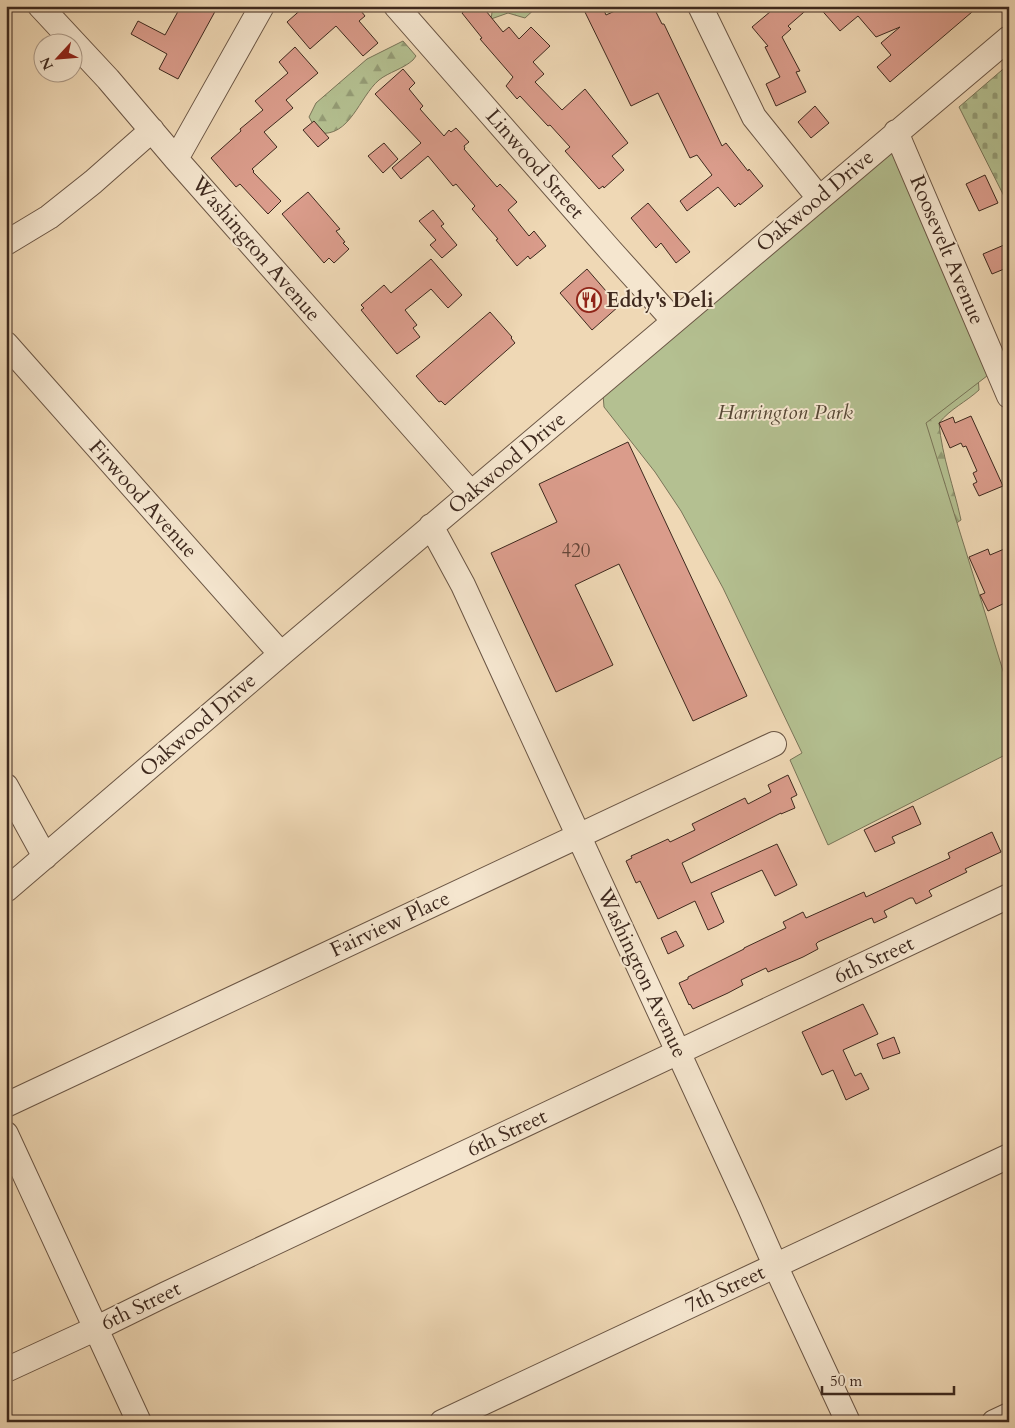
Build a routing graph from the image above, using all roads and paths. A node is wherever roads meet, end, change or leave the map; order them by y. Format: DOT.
graph roads {
  1 [pos="40,6"];
  2 [pos="262,6"];
  3 [pos="396,6"];
  4 [pos="700,6"];
  5 [pos="1009,38"];
  6 [pos="152,130"];
  7 [pos="896,132"];
  8 [pos="176,159"];
  9 [pos="819,198"];
  10 [pos="6,242"];
  11 [pos="674,321"];
  12 [pos="6,344"];
  13 [pos="1009,396"];
  14 [pos="471,493"];
  15 [pos="431,526"];
  16 [pos="281,654"];
  17 [pos="774,744"];
  18 [pos="6,786"];
  19 [pos="578,835"];
  20 [pos="45,857"];
  21 [pos="6,890"];
  22 [pos="1009,896"];
  23 [pos="678,1053"];
  24 [pos="6,1104"];
  25 [pos="6,1134"];
  26 [pos="1009,1156"];
  27 [pos="775,1265"];
  28 [pos="97,1328"];
  29 [pos="6,1370"];
  30 [pos="1009,1415"];
  31 [pos="139,1422"];
  32 [pos="442,1422"];
  33 [pos="848,1422"];
  34 [pos="994,1422"];
  1 -- 6 [label="street, Washington Avenue"];
  2 -- 8 [label="street"];
  3 -- 11 [label="street, Linwood Street"];
  4 -- 9 [label="street"];
  5 -- 7 [label="street, Oakwood Drive"];
  6 -- 8 [label="street, Washington Avenue"];
  6 -- 10 [label="street"];
  7 -- 9 [label="street, Oakwood Drive"];
  7 -- 13 [label="street, Roosevelt Avenue"];
  8 -- 14 [label="street, Washington Avenue"];
  9 -- 11 [label="street, Oakwood Drive"];
  11 -- 14 [label="street, Oakwood Drive"];
  12 -- 16 [label="street, Firwood Avenue"];
  14 -- 15 [label="street, Oakwood Drive"];
  15 -- 16 [label="street, Oakwood Drive"];
  15 -- 19 [label="street, Washington Avenue"];
  16 -- 20 [label="street, Oakwood Drive"];
  17 -- 19 [label="street, Fairview Place"];
  18 -- 20 [label="street"];
  19 -- 23 [label="street, Washington Avenue"];
  19 -- 24 [label="street, Fairview Place"];
  20 -- 21 [label="street, Oakwood Drive"];
  22 -- 23 [label="street, 6th Street"];
  23 -- 27 [label="street, Washington Avenue"];
  23 -- 28 [label="street, 6th Street"];
  25 -- 28 [label="street"];
  26 -- 27 [label="street, 7th Street"];
  27 -- 32 [label="street, 7th Street"];
  27 -- 33 [label="street, Washington Avenue"];
  28 -- 29 [label="street, 6th Street"];
  28 -- 31 [label="street"];
  30 -- 34 [label="street"];
}
